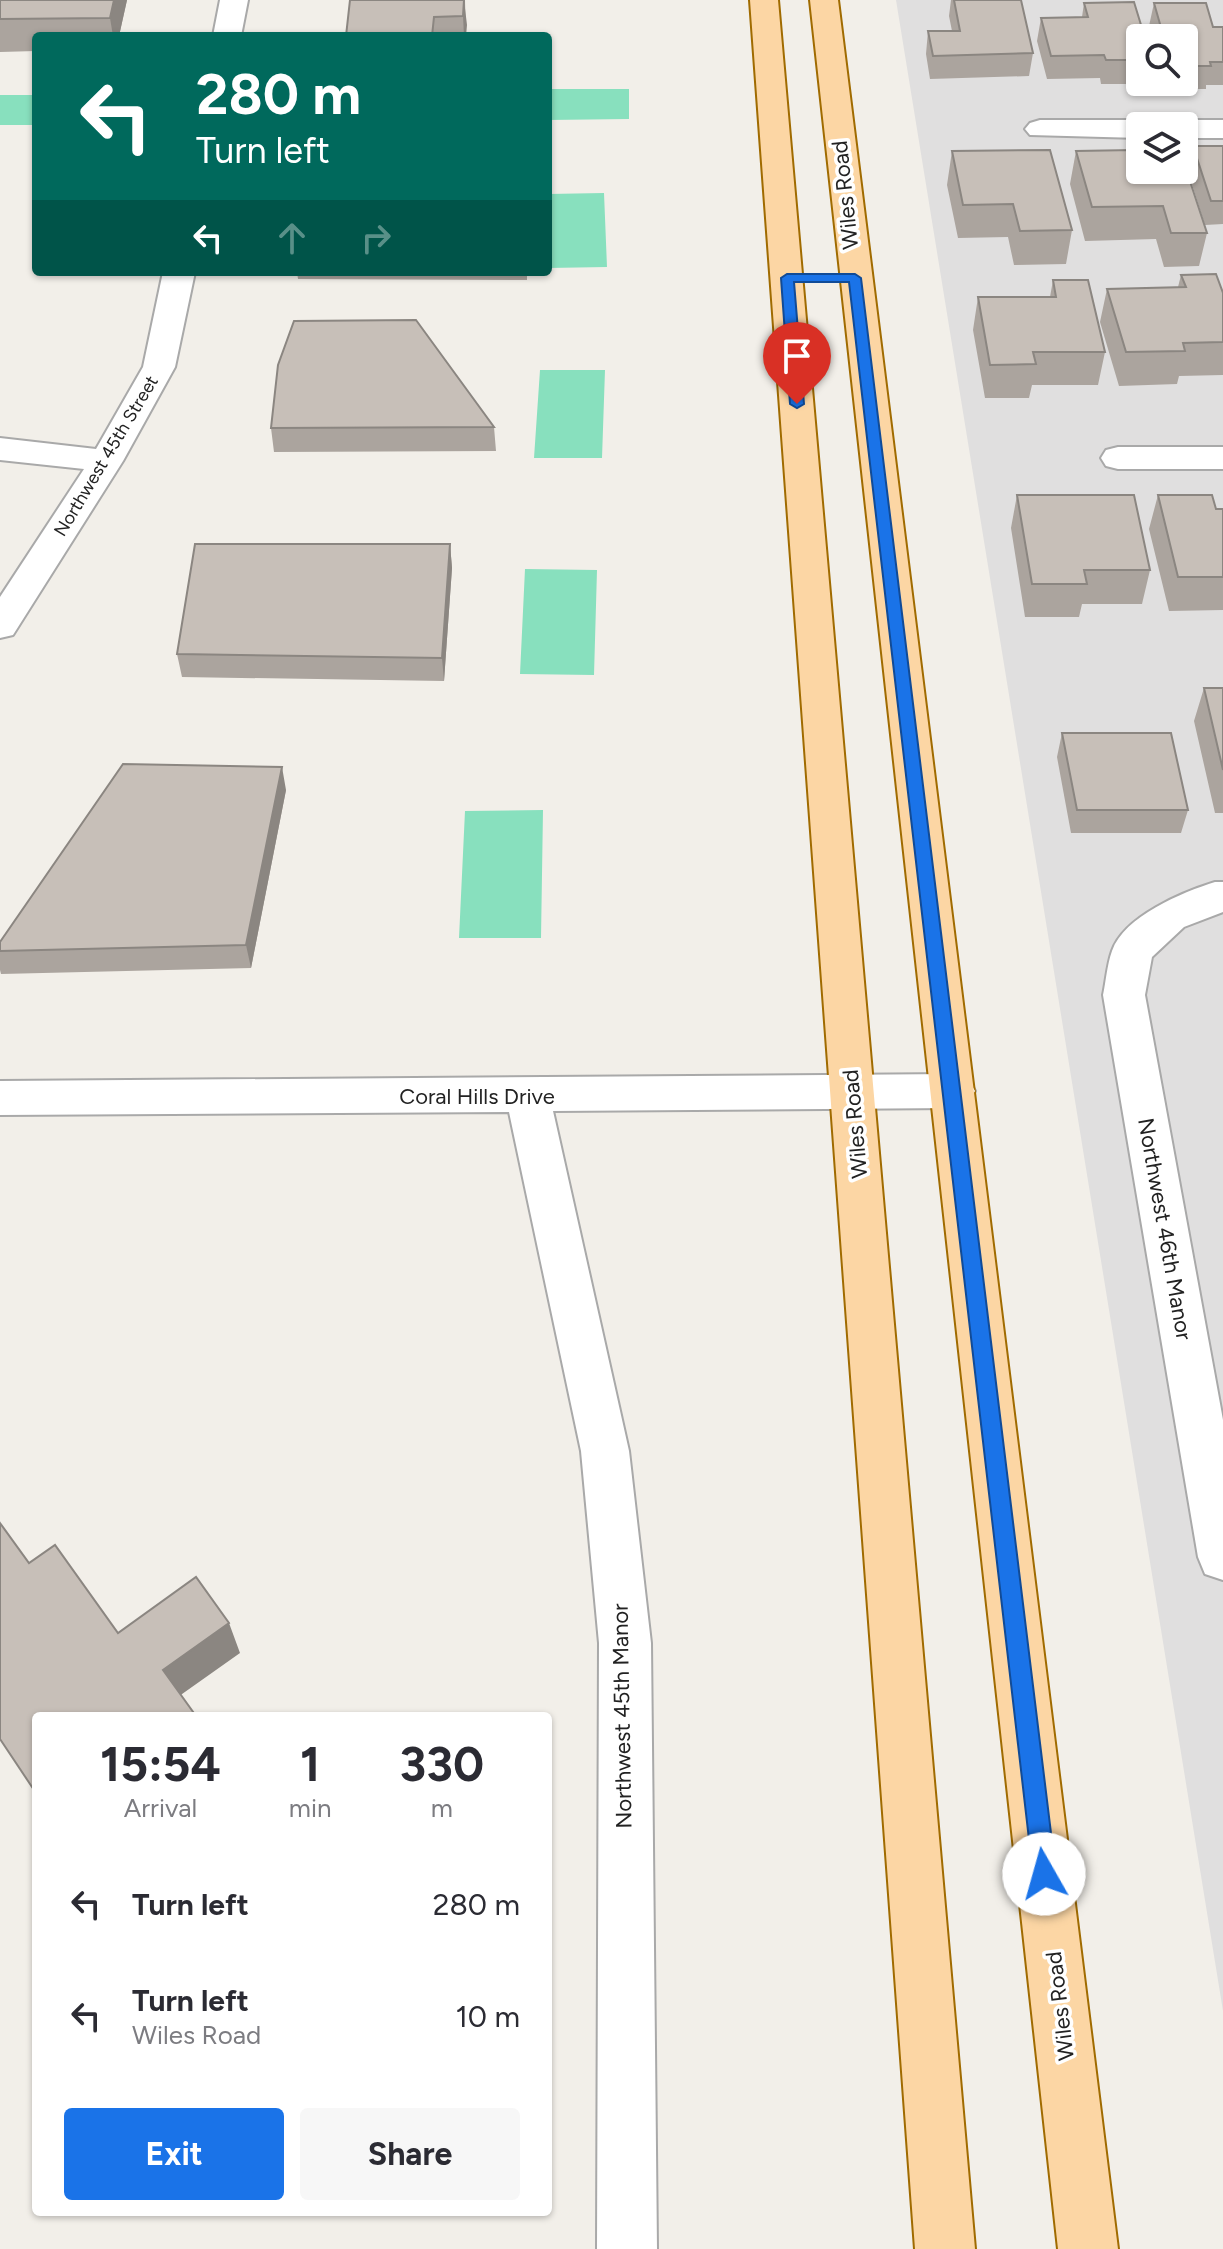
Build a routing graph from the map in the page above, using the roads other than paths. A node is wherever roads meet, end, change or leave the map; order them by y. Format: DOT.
graph roads {
  1 [pos="234,0"];
  2 [pos="764,0"];
  3 [pos="824,0"];
  4 [pos="228,32"];
  5 [pos="1040,129"];
  6 [pos="1126,129"];
  7 [pos="1198,129"];
  8 [pos="1223,129"];
  9 [pos="178,276"];
  10 [pos="821,278"];
  11 [pos="0,449"];
  12 [pos="1118,458"];
  13 [pos="1223,458"];
  14 [pos="106,461"];
  15 [pos="0,626"];
  16 [pos="1223,897"];
  17 [pos="953,1091"];
  18 [pos="852,1093"];
  19 [pos="528,1096"];
  20 [pos="0,1098"];
  21 [pos="1222,1546"];
  22 [pos="627,2249"];
  23 [pos="945,2249"];
  24 [pos="1088,2249"];
  1 -- 4 [label="street"];
  2 -- 10 [label="main road, Wiles Road"];
  3 -- 10 [label="main road, Wiles Road"];
  5 -- 6 [label="street"];
  7 -- 8 [label="street"];
  9 -- 14 [label="street, Northwest 45th Street"];
  10 -- 17 [label="main road, Wiles Road"];
  10 -- 18 [label="main road, Wiles Road"];
  11 -- 14 [label="street"];
  12 -- 13 [label="street"];
  14 -- 15 [label="street, Northwest 45th Street"];
  16 -- 21 [label="street, Northwest 46th Manor"];
  17 -- 18 [label="street, Coral Hills Drive"];
  17 -- 24 [label="main road, Wiles Road"];
  18 -- 19 [label="street, Coral Hills Drive"];
  18 -- 23 [label="main road, Wiles Road"];
  19 -- 20 [label="street, Coral Hills Drive"];
  19 -- 22 [label="street, Northwest 45th Manor"];
}
